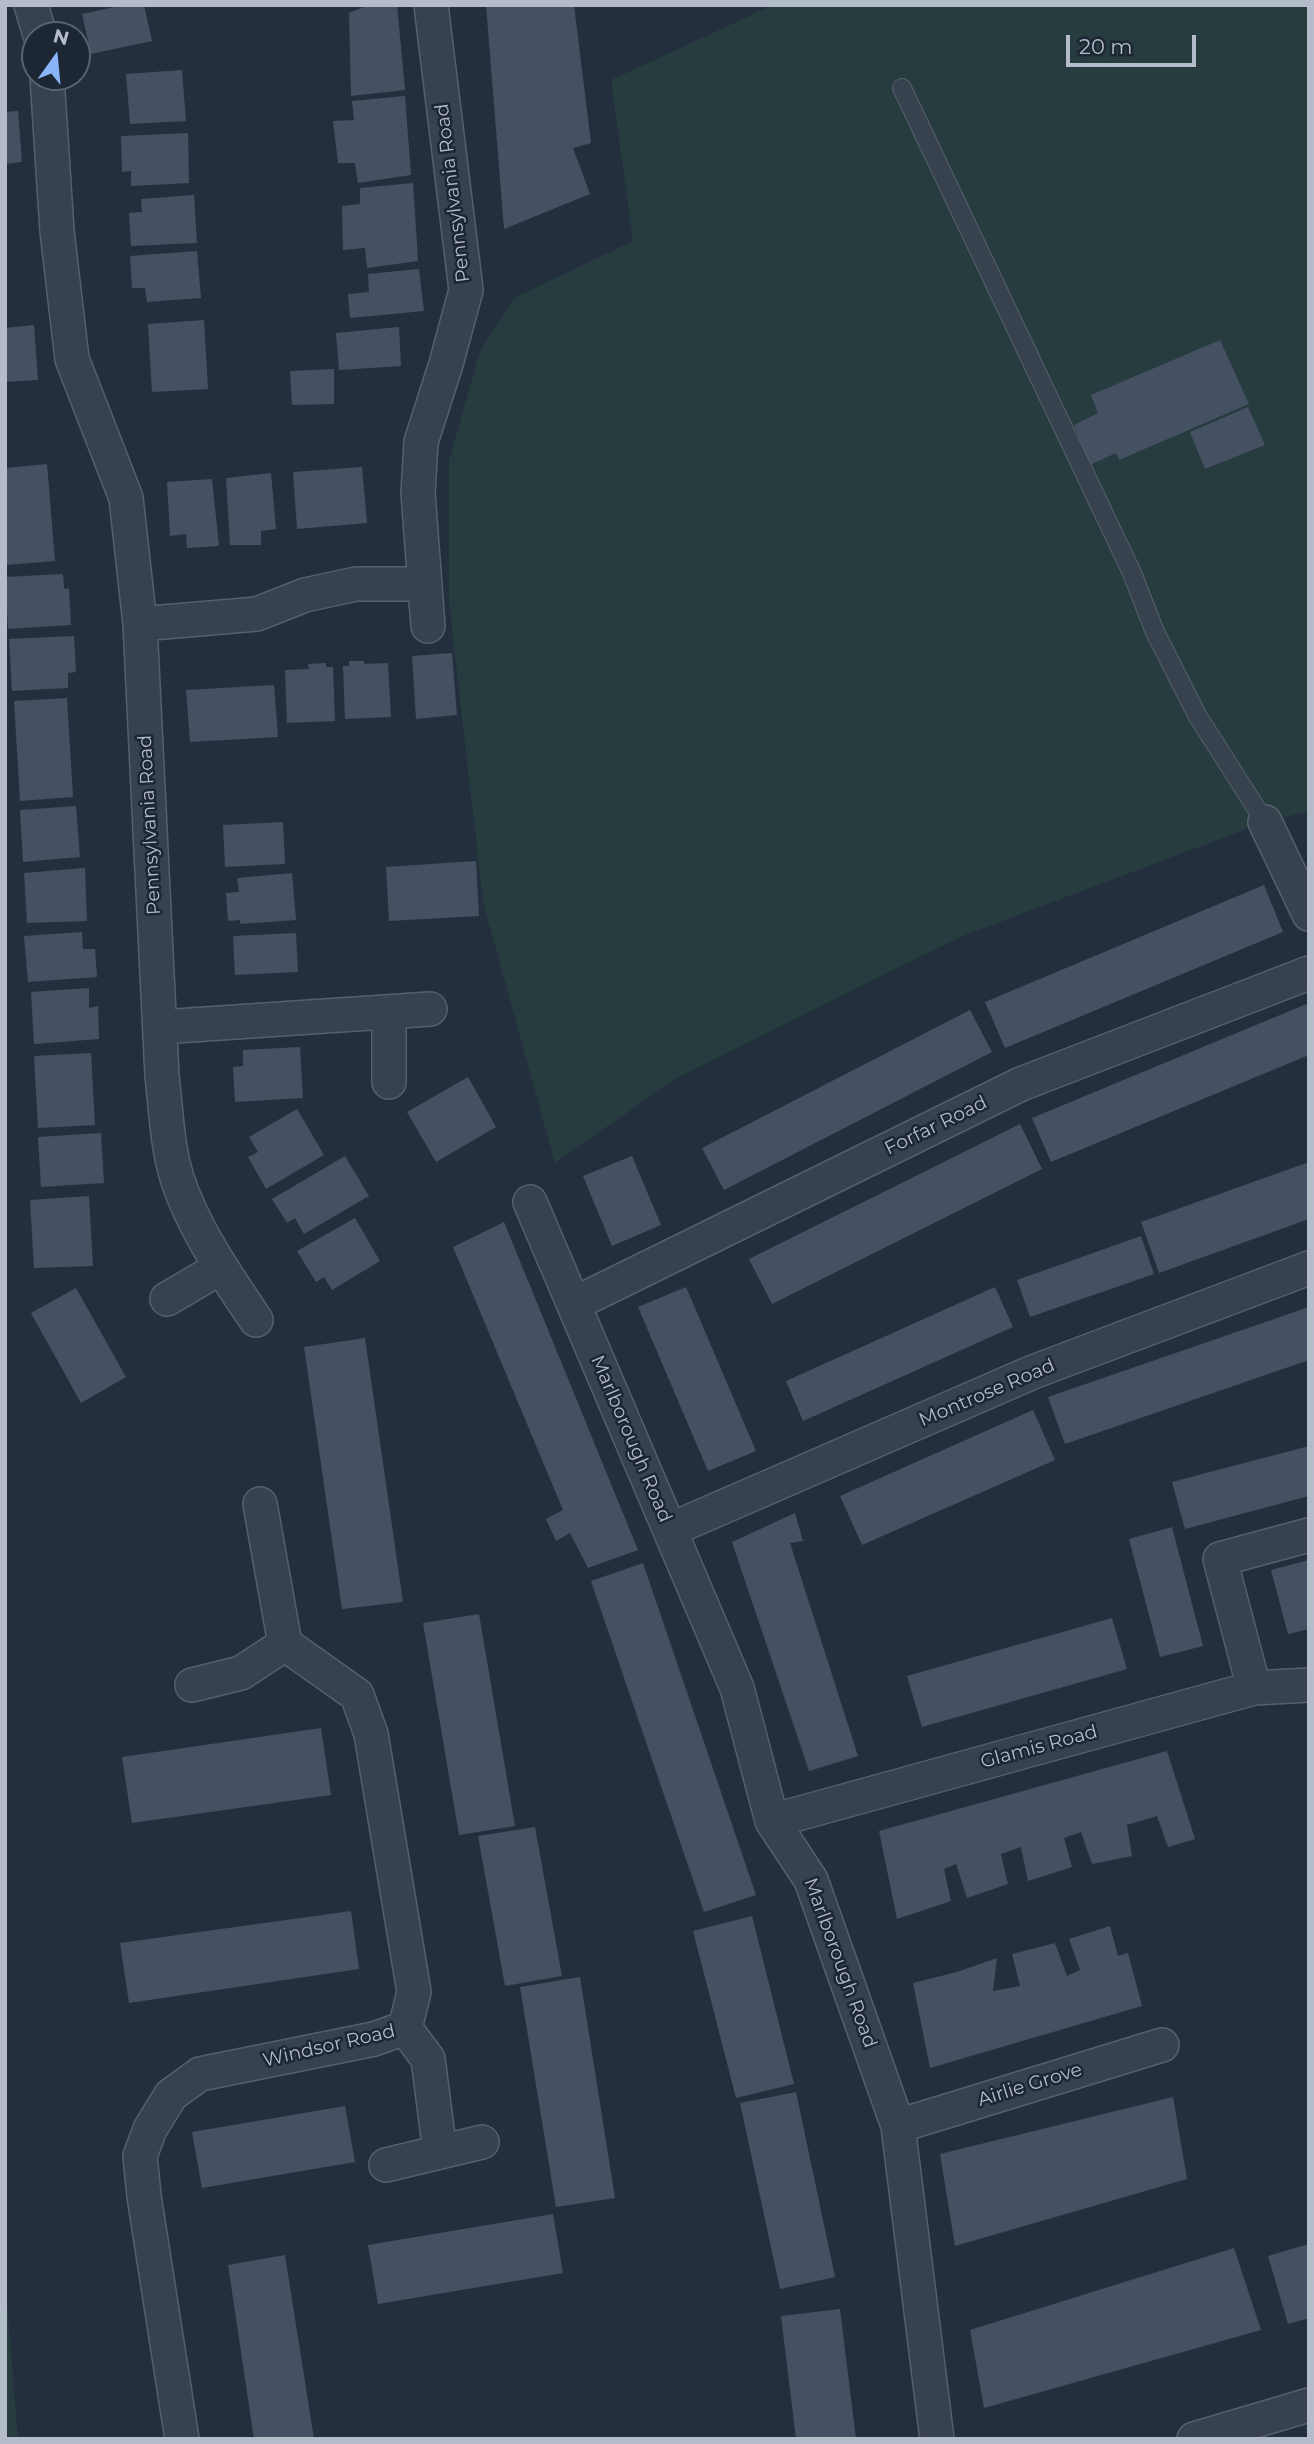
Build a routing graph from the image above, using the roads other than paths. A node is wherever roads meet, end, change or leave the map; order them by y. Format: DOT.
graph roads {
  1 [pos="431,5"];
  2 [pos="902,88"];
  3 [pos="48,91"];
  4 [pos="425,584"];
  5 [pos="140,624"];
  6 [pos="428,626"];
  7 [pos="1265,822"];
  8 [pos="1309,914"];
  9 [pos="1309,973"];
  10 [pos="430,1009"];
  11 [pos="389,1013"];
  12 [pos="161,1027"];
  13 [pos="389,1082"];
  14 [pos="530,1202"];
  15 [pos="220,1268"];
  16 [pos="1309,1268"];
  17 [pos="167,1299"];
  18 [pos="574,1304"];
  19 [pos="256,1320"];
  20 [pos="260,1504"];
  21 [pos="670,1530"];
  22 [pos="1309,1535"];
  23 [pos="285,1644"];
  24 [pos="192,1685"];
  25 [pos="1309,1685"];
  26 [pos="1254,1688"];
  27 [pos="772,1821"];
  28 [pos="405,2028"];
  29 [pos="1163,2045"];
  30 [pos="898,2126"];
  31 [pos="482,2142"];
  32 [pos="440,2152"];
  33 [pos="386,2165"];
  34 [pos="1309,2405"];
  35 [pos="182,2439"];
  36 [pos="937,2439"];
  37 [pos="1194,2439"];
  1 -- 4 [label="street, Pennsylvania Road"];
  2 -- 7 [label="lane"];
  3 -- 5 [label="street, Pennsylvania Road"];
  4 -- 5 [label="street"];
  4 -- 6 [label="street, Pennsylvania Road"];
  5 -- 12 [label="street, Pennsylvania Road"];
  7 -- 8 [label="street"];
  9 -- 18 [label="street, Forfar Road"];
  10 -- 11 [label="street"];
  11 -- 12 [label="street"];
  11 -- 13 [label="street"];
  12 -- 15 [label="street, Pennsylvania Road"];
  14 -- 18 [label="street, Marlborough Road"];
  15 -- 17 [label="street"];
  15 -- 19 [label="street, Pennsylvania Road"];
  16 -- 21 [label="street, Montrose Road"];
  18 -- 21 [label="street, Marlborough Road"];
  20 -- 23 [label="street"];
  21 -- 27 [label="street, Marlborough Road"];
  22 -- 26 [label="street"];
  23 -- 24 [label="street"];
  23 -- 28 [label="street, Windsor Road"];
  25 -- 26 [label="street, Glamis Road"];
  26 -- 27 [label="street, Glamis Road"];
  27 -- 30 [label="street, Marlborough Road"];
  28 -- 32 [label="street"];
  28 -- 35 [label="street, Windsor Road"];
  29 -- 30 [label="street, Airlie Grove"];
  30 -- 36 [label="street, Marlborough Road"];
  31 -- 32 [label="street"];
  32 -- 33 [label="street"];
  34 -- 37 [label="street"];
}
